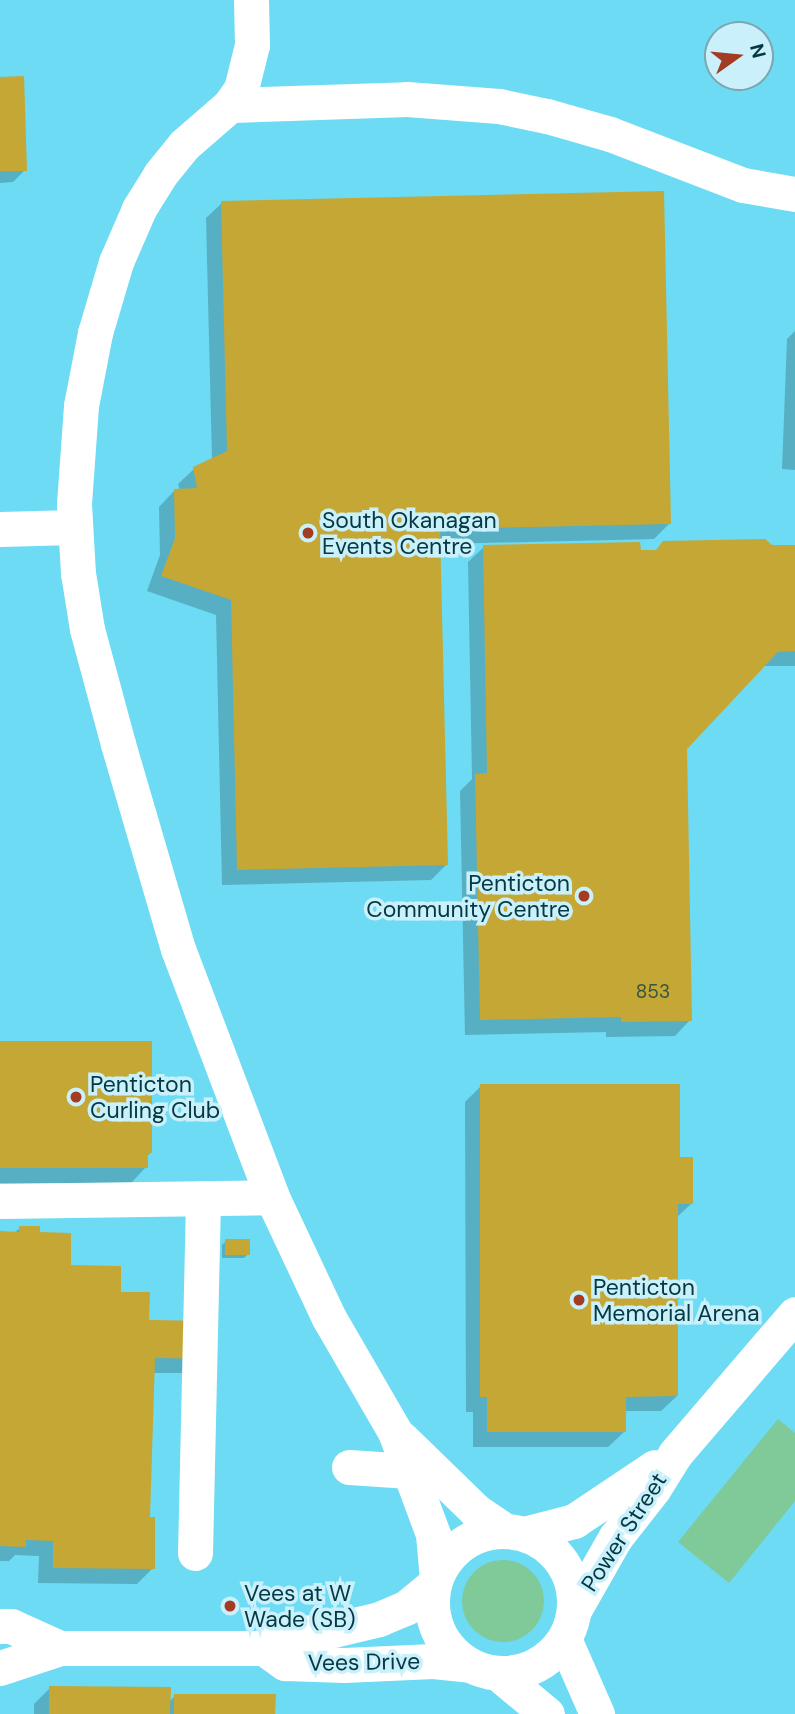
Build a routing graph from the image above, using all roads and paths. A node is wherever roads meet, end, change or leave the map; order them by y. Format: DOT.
graph roads {
  1 [pos="251,0"];
  2 [pos="230,105"];
  3 [pos="795,194"];
  4 [pos="0,506"];
  5 [pos="74,515"];
  6 [pos="0,529"];
  7 [pos="272,1197"];
  8 [pos="203,1198"];
  9 [pos="0,1201"];
  10 [pos="795,1314"];
  11 [pos="395,1432"];
  12 [pos="675,1454"];
  13 [pos="349,1467"];
  14 [pos="409,1471"];
  15 [pos="517,1532"];
  16 [pos="195,1553"];
  17 [pos="434,1578"];
  18 [pos="570,1625"];
  19 [pos="0,1626"];
  20 [pos="60,1648"];
  21 [pos="264,1648"];
  22 [pos="0,1668"];
  23 [pos="485,1670"];
  24 [pos="547,1714"];
  25 [pos="597,1714"];
  1 -- 2 [label="street"];
  2 -- 3 [label="street"];
  2 -- 5 [label="street"];
  4 -- 5 [label="street"];
  5 -- 6 [label="street"];
  5 -- 7 [label="street"];
  7 -- 8 [label="street"];
  7 -- 11 [label="street"];
  8 -- 9 [label="street"];
  8 -- 16 [label="street"];
  10 -- 12 [label="street, Power Street"];
  11 -- 14 [label="street"];
  11 -- 15 [label="street"];
  12 -- 15 [label="street, Power Street"];
  12 -- 18 [label="street, Power Street"];
  13 -- 14 [label="street"];
  14 -- 17 [label="street"];
  15 -- 17 [label="street"];
  15 -- 18 [label="street"];
  17 -- 21 [label="street, Vees Drive"];
  17 -- 23 [label="street"];
  18 -- 23 [label="street"];
  18 -- 25 [label="street"];
  19 -- 20 [label="street, Vees Drive"];
  20 -- 21 [label="street, Vees Drive"];
  20 -- 22 [label="street, Vees Drive"];
  21 -- 23 [label="street, Vees Drive"];
  23 -- 24 [label="street"];
}
